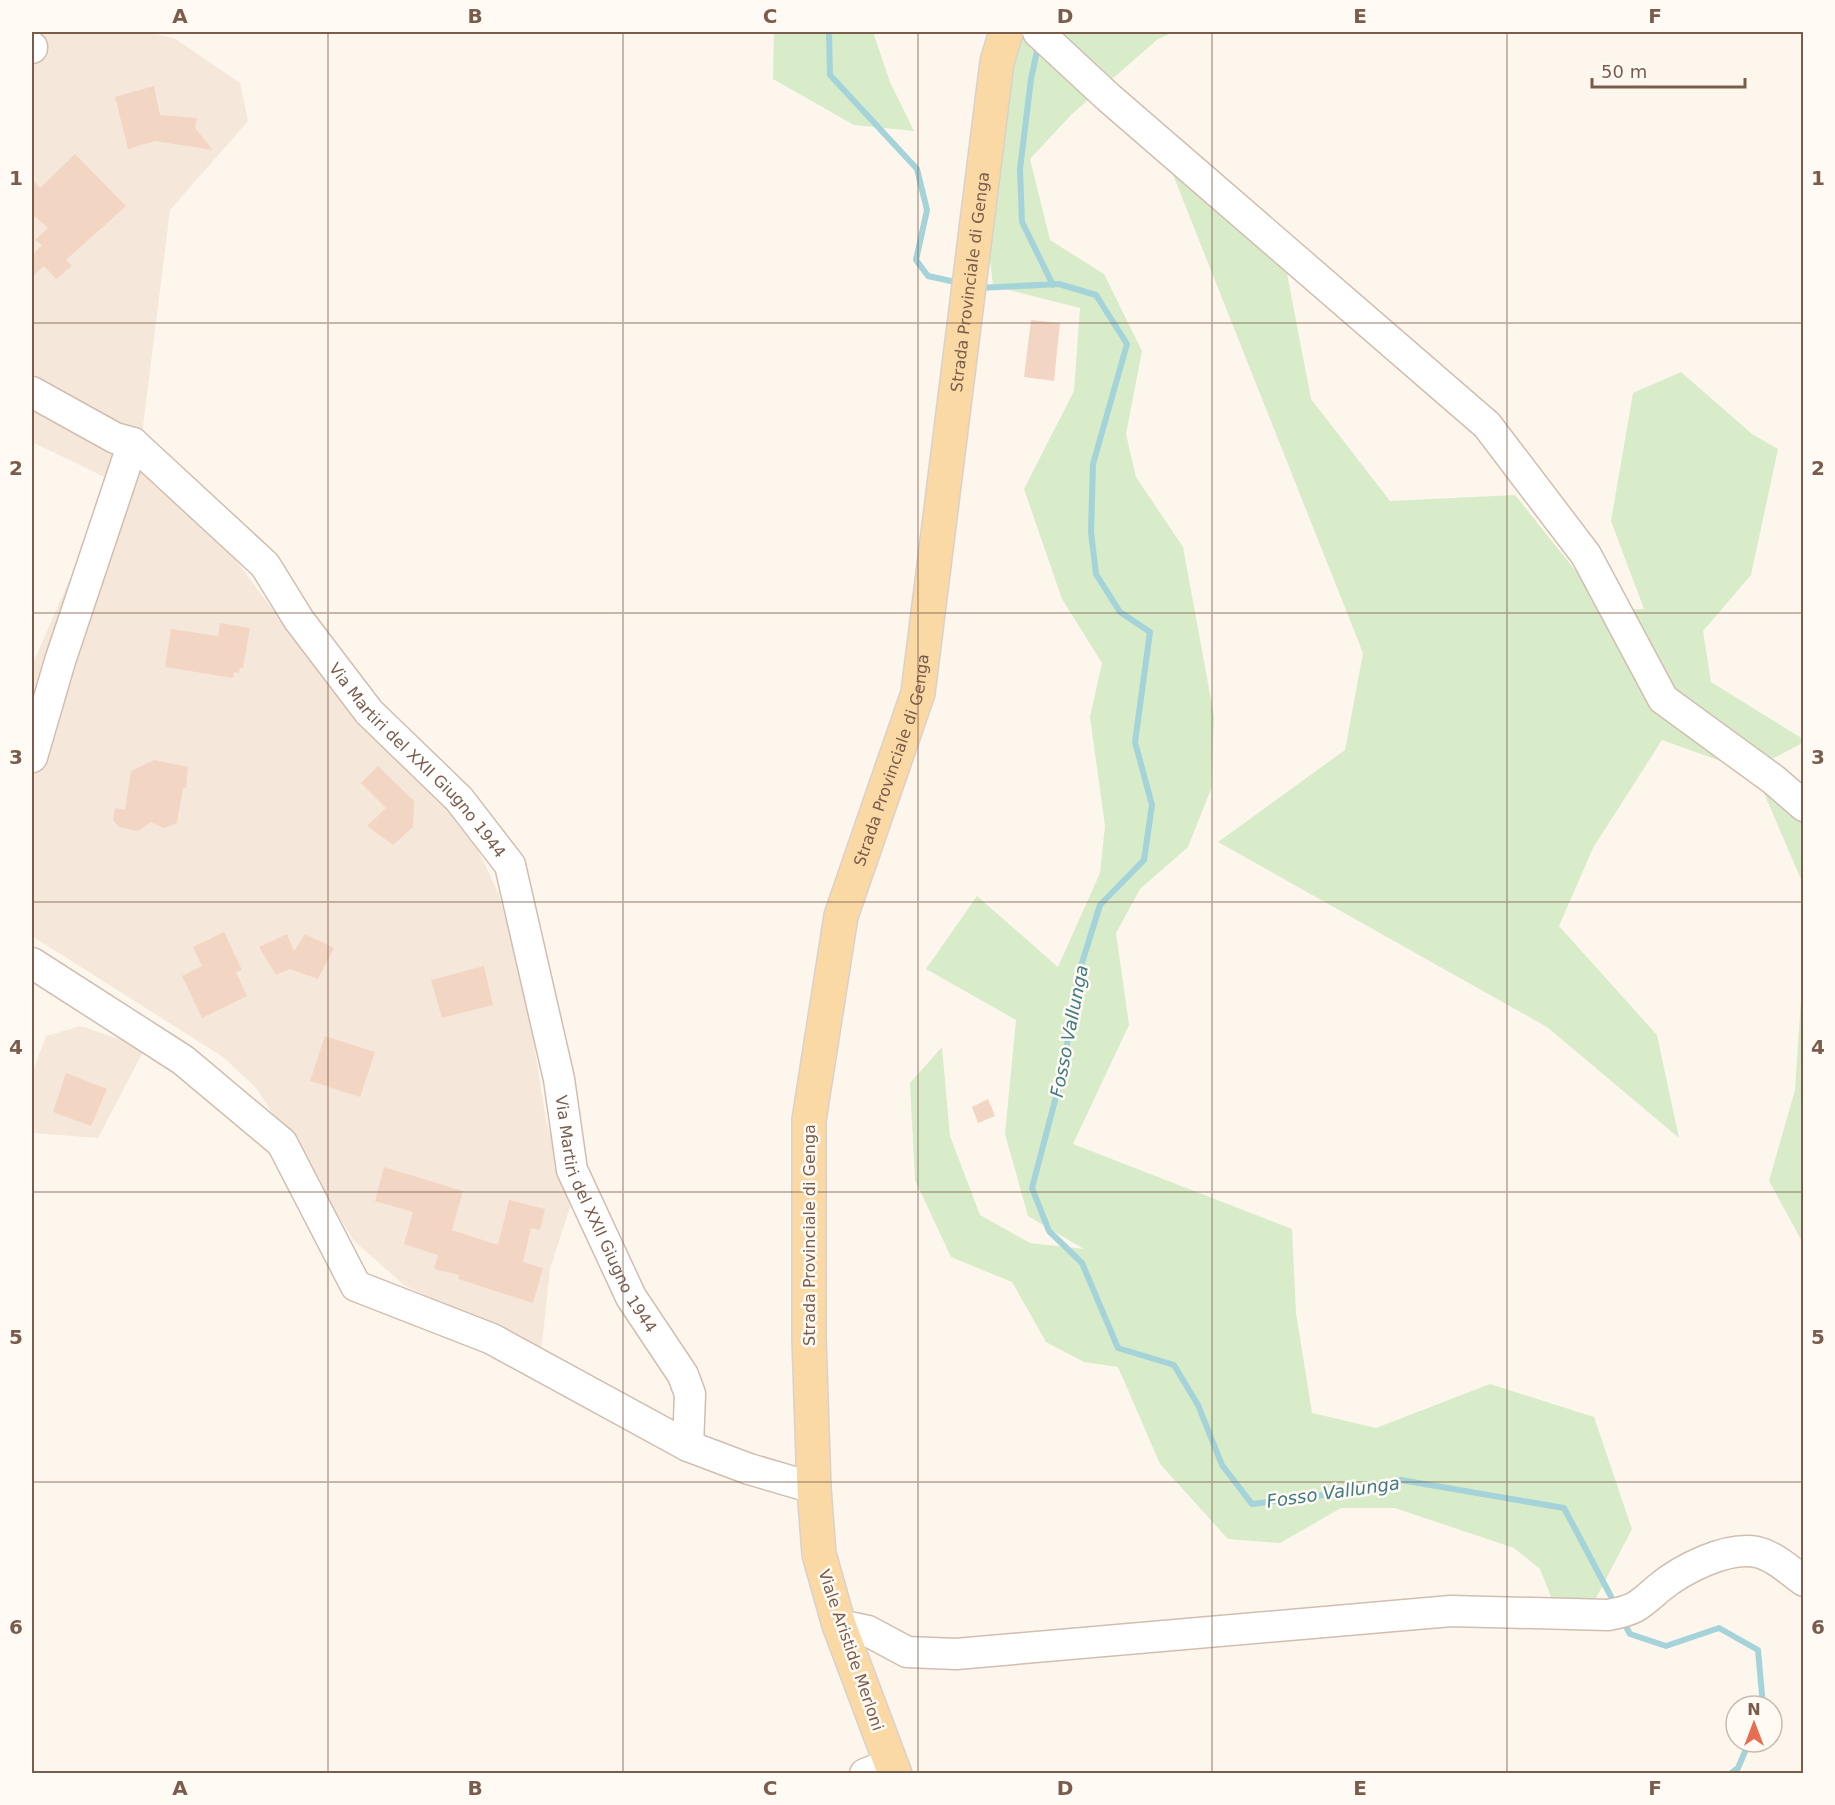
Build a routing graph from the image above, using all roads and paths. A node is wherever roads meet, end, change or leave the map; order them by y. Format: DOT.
graph roads {
  1 [pos="1006,32"];
  2 [pos="1043,37"];
  3 [pos="32,392"];
  4 [pos="133,443"];
  5 [pos="32,757"];
  6 [pos="1803,806"];
  7 [pos="32,963"];
  8 [pos="688,1446"];
  9 [pos="814,1488"];
  10 [pos="1803,1581"];
  11 [pos="839,1625"];
  12 [pos="883,1770"];
  1 -- 9 [label="main road, Strada Provinciale di Genga"];
  2 -- 6 [label="street"];
  3 -- 4 [label="street, Via Martiri del XXII Giugno 1944"];
  4 -- 5 [label="street"];
  4 -- 8 [label="street, Via Martiri del XXII Giugno 1944"];
  7 -- 8 [label="street"];
  8 -- 9 [label="street"];
  9 -- 11 [label="main road, Viale Aristide Merloni"];
  10 -- 11 [label="street"];
  11 -- 12 [label="main road, Viale Aristide Merloni"];
}
